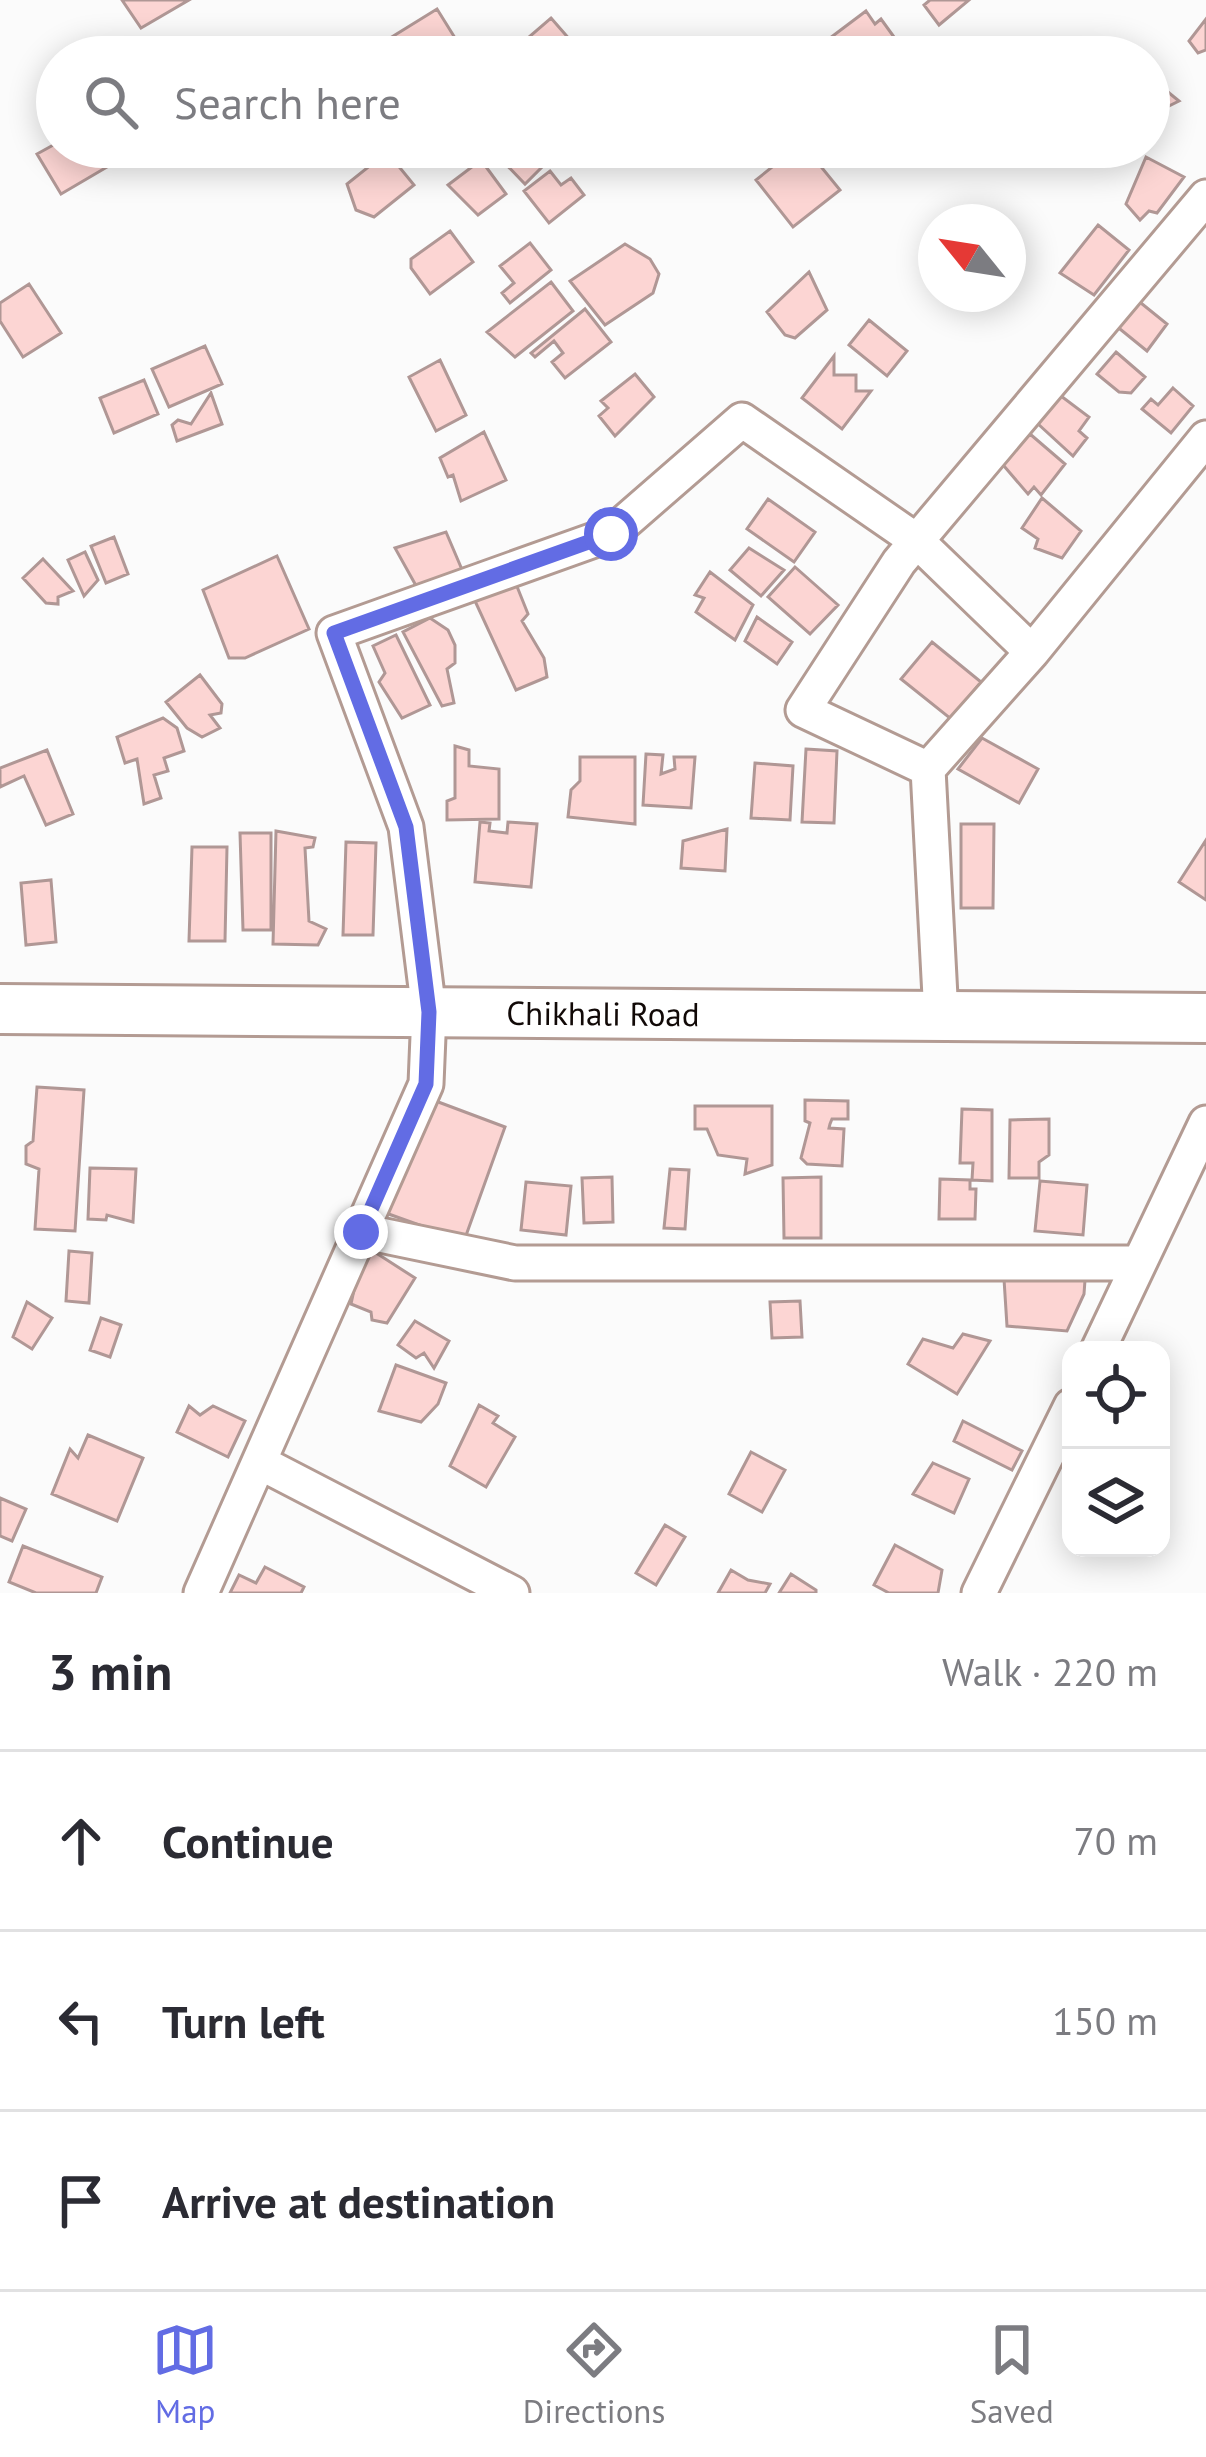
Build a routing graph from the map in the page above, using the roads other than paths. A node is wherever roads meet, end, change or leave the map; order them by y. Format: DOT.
graph roads {
  1 [pos="1206,196"];
  2 [pos="1206,438"];
  3 [pos="917,541"];
  4 [pos="1032,652"];
  5 [pos="928,769"];
  6 [pos="0,1009"];
  7 [pos="429,1012"];
  8 [pos="940,1016"];
  9 [pos="1206,1018"];
  10 [pos="1206,1123"];
  11 [pos="361,1232"];
  12 [pos="1139,1263"];
  13 [pos="1102,1341"];
  14 [pos="1062,1424"];
  15 [pos="259,1462"];
  16 [pos="201,1593"];
  17 [pos="512,1593"];
  18 [pos="979,1593"];
  1 -- 3 [label="street"];
  2 -- 4 [label="street"];
  3 -- 4 [label="street"];
  3 -- 5 [label="street"];
  3 -- 7 [label="street"];
  4 -- 5 [label="street"];
  5 -- 8 [label="street"];
  6 -- 7 [label="highway, Chikhali Road"];
  7 -- 8 [label="highway, Chikhali Road"];
  7 -- 11 [label="street"];
  8 -- 9 [label="highway, Chikhali Road"];
  10 -- 12 [label="street"];
  11 -- 12 [label="street"];
  11 -- 15 [label="street"];
  12 -- 13 [label="street"];
  14 -- 18 [label="street"];
  15 -- 16 [label="street"];
  15 -- 17 [label="street"];
}
